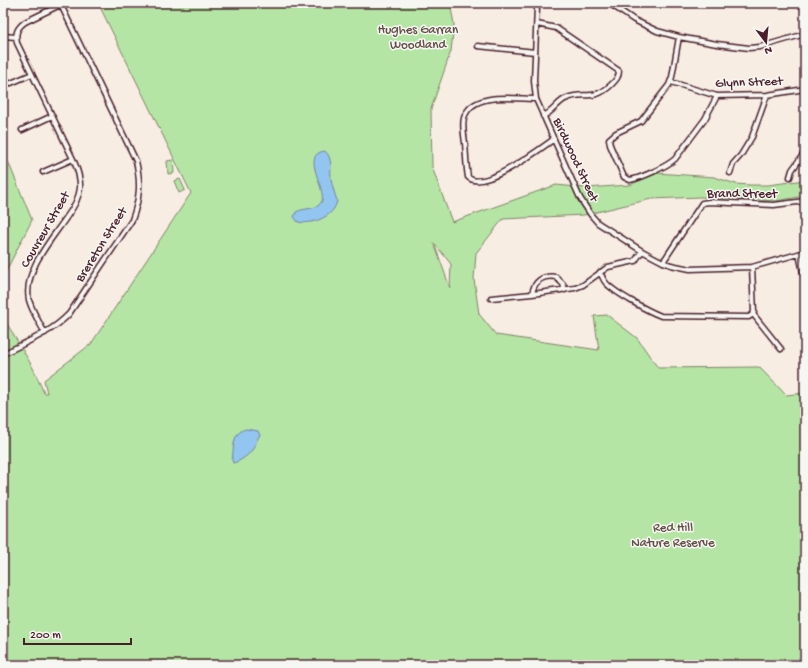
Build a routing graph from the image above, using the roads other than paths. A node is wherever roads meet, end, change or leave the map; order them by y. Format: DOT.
graph roads {
  1 [pos="538,3"];
  2 [pos="609,3"];
  3 [pos="60,4"];
  4 [pos="537,24"];
  5 [pos="805,34"];
  6 [pos="3,36"];
  7 [pos="16,37"];
  8 [pos="679,37"];
  9 [pos="478,46"];
  10 [pos="535,52"];
  11 [pos="32,74"];
  12 [pos="671,82"];
  13 [pos="11,83"];
  14 [pos="805,89"];
  15 [pos="767,95"];
  16 [pos="716,96"];
  17 [pos="536,99"];
  18 [pos="52,116"];
  19 [pos="543,116"];
  20 [pos="22,130"];
  21 [pos="554,139"];
  22 [pos="805,152"];
  23 [pos="73,159"];
  24 [pos="43,172"];
  25 [pos="730,172"];
  26 [pos="790,177"];
  27 [pos="805,201"];
  28 [pos="642,251"];
  29 [pos="805,252"];
  30 [pos="799,254"];
  31 [pos="663,262"];
  32 [pos="752,267"];
  33 [pos="600,272"];
  34 [pos="805,281"];
  35 [pos="565,290"];
  36 [pos="532,294"];
  37 [pos="491,298"];
  38 [pos="753,314"];
  39 [pos="45,333"];
  40 [pos="781,349"];
  41 [pos="3,354"];
  1 -- 4 [label="street, Birdwood Street"];
  2 -- 8 [label="street"];
  3 -- 7 [label="street"];
  3 -- 39 [label="street, Brereton Street"];
  4 -- 10 [label="street, Birdwood Street"];
  4 -- 19 [label="street"];
  5 -- 8 [label="street"];
  6 -- 7 [label="street"];
  7 -- 11 [label="street, Couvreur Street"];
  8 -- 12 [label="street"];
  9 -- 10 [label="street"];
  10 -- 17 [label="street, Birdwood Street"];
  11 -- 13 [label="street"];
  11 -- 18 [label="street, Couvreur Street"];
  12 -- 16 [label="street, Glynn Street"];
  12 -- 16 [label="street"];
  14 -- 15 [label="street, Glynn Street"];
  15 -- 16 [label="street, Glynn Street"];
  15 -- 25 [label="street"];
  17 -- 19 [label="street, Birdwood Street"];
  17 -- 21 [label="street"];
  18 -- 20 [label="street"];
  18 -- 23 [label="street, Couvreur Street"];
  19 -- 21 [label="street, Birdwood Street"];
  21 -- 28 [label="street, Birdwood Street"];
  22 -- 26 [label="street"];
  23 -- 24 [label="street"];
  23 -- 39 [label="street, Couvreur Street"];
  27 -- 31 [label="street, Brand Street"];
  28 -- 31 [label="street, Birdwood Street"];
  28 -- 33 [label="street"];
  29 -- 30 [label="street, Birdwood Street"];
  30 -- 32 [label="street, Birdwood Street"];
  30 -- 34 [label="street"];
  31 -- 32 [label="street, Birdwood Street"];
  32 -- 38 [label="street"];
  33 -- 35 [label="street"];
  33 -- 38 [label="street"];
  35 -- 36 [label="street"];
  35 -- 36 [label="street"];
  36 -- 37 [label="street"];
  38 -- 40 [label="street"];
  39 -- 41 [label="street, Brereton Street"];
}
